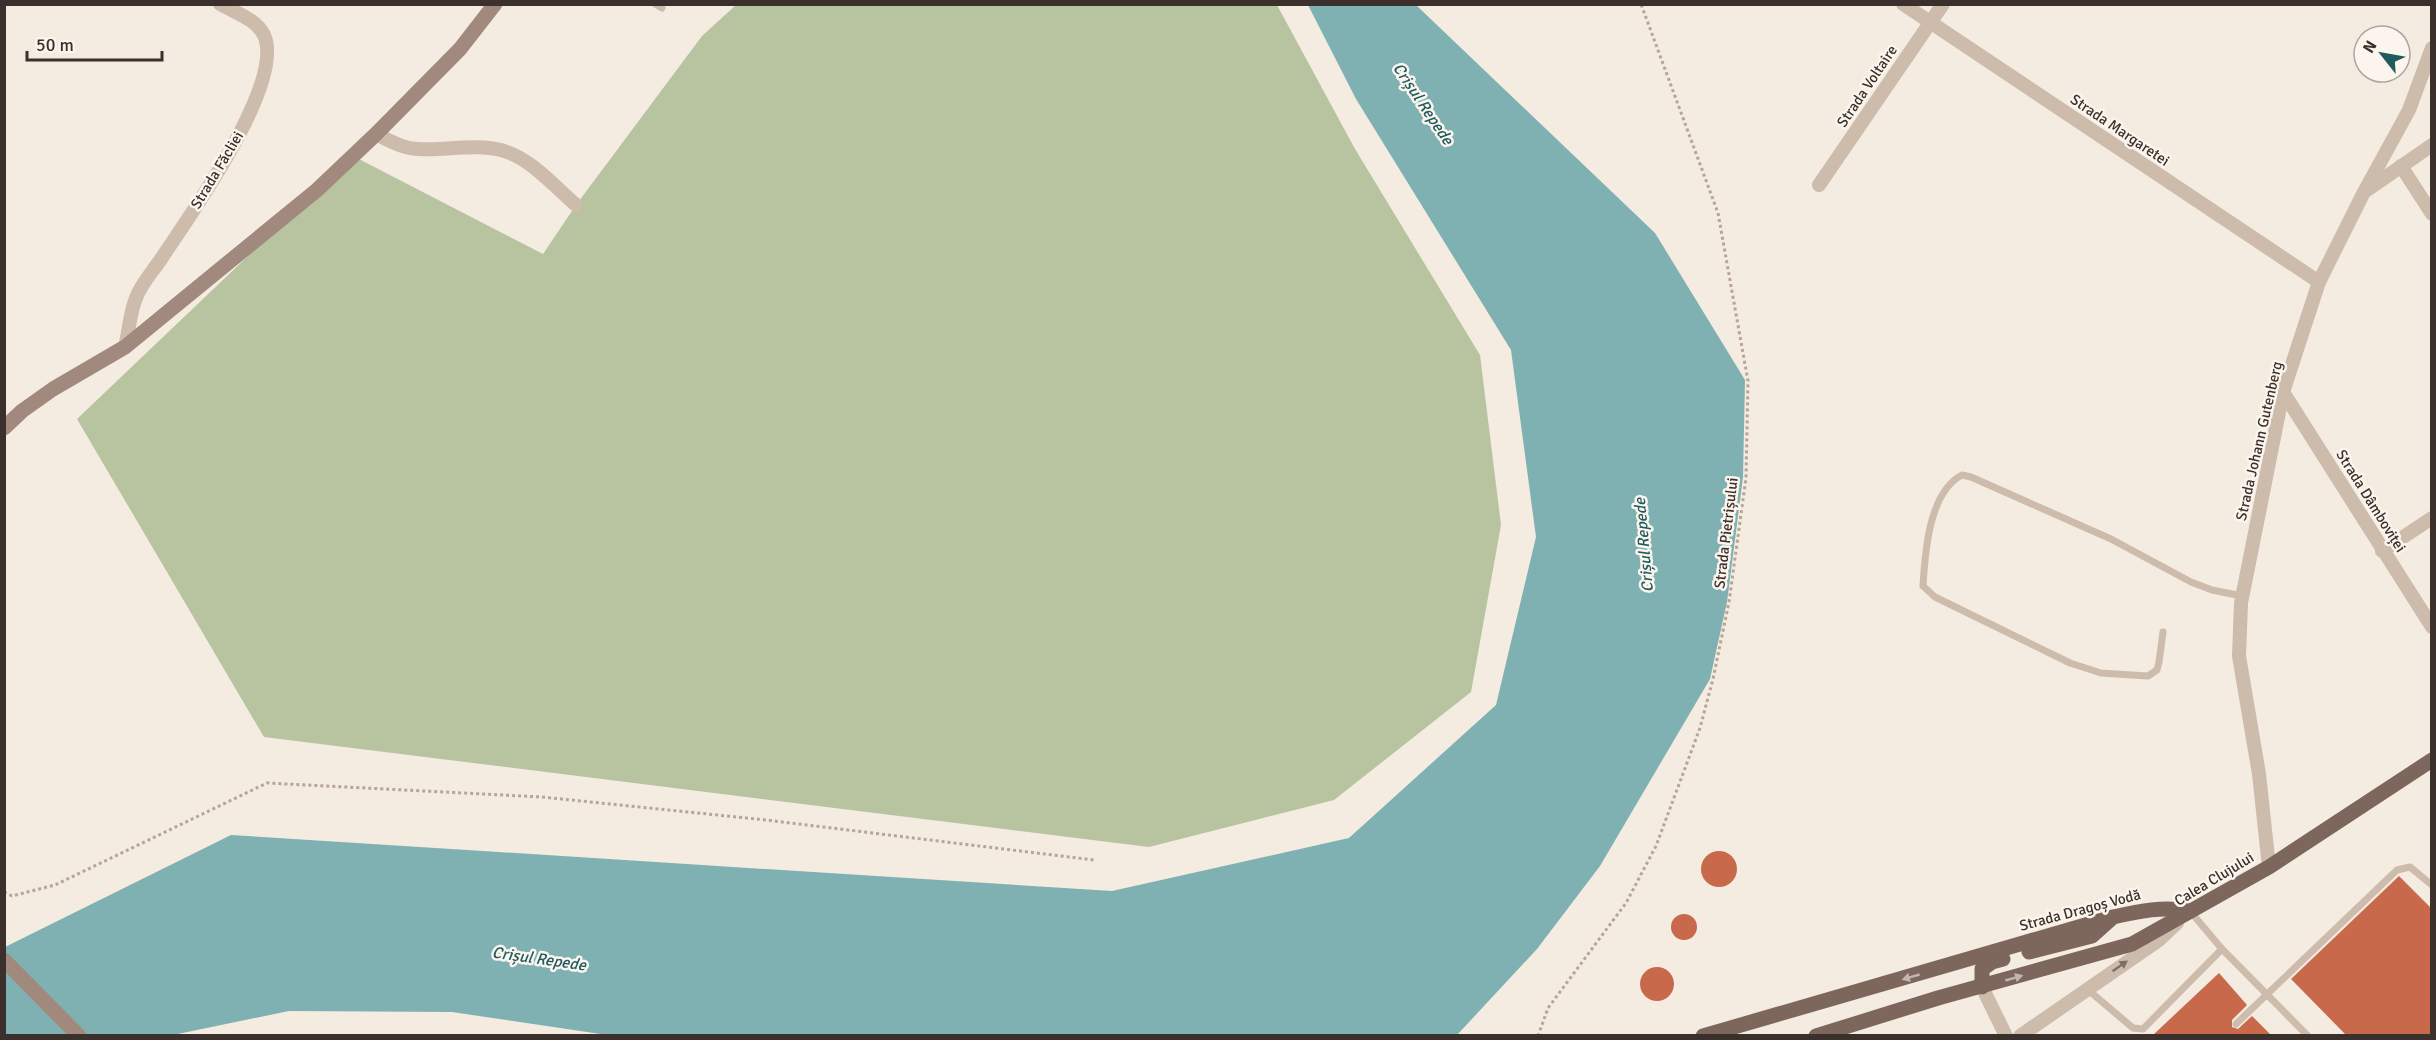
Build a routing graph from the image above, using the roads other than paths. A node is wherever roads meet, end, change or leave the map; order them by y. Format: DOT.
graph roads {
  1 [pos="220,4"];
  2 [pos="495,4"];
  3 [pos="1903,4"];
  4 [pos="1942,4"];
  5 [pos="1930,24"];
  6 [pos="2432,48"];
  7 [pos="376,134"];
  8 [pos="2432,145"];
  9 [pos="2401,166"];
  10 [pos="1819,185"];
  11 [pos="2364,192"];
  12 [pos="576,205"];
  13 [pos="2432,214"];
  14 [pos="2319,282"];
  15 [pos="125,347"];
  16 [pos="2283,392"];
  17 [pos="4,428"];
  18 [pos="2432,518"];
  19 [pos="2382,551"];
  20 [pos="2242,596"];
  21 [pos="2432,627"];
  22 [pos="2163,632"];
  23 [pos="2432,760"];
  24 [pos="2269,867"];
  25 [pos="2432,885"];
  26 [pos="2190,911"];
  27 [pos="2113,917"];
  28 [pos="2222,949"];
  29 [pos="4,960"];
  30 [pos="1937,970"];
  31 [pos="1982,987"];
  32 [pos="2087,989"];
  33 [pos="2267,994"];
  34 [pos="1938,998"];
  35 [pos="2236,1024"];
  36 [pos="2134,1032"];
  37 [pos="79,1035"];
  38 [pos="1703,1035"];
  39 [pos="1816,1035"];
  40 [pos="2006,1035"];
  41 [pos="2020,1035"];
  42 [pos="2308,1035"];
  1 -- 15 [label="street, Strada Făcliei"];
  2 -- 7 [label="street"];
  3 -- 5 [label="street, Strada Margaretei"];
  4 -- 5 [label="street, Strada Voltaire"];
  5 -- 10 [label="street, Strada Voltaire"];
  5 -- 14 [label="street, Strada Margaretei"];
  6 -- 11 [label="street, Strada Johann Gutenberg"];
  7 -- 12 [label="street"];
  7 -- 15 [label="street"];
  8 -- 9 [label="street"];
  9 -- 11 [label="street"];
  9 -- 13 [label="street"];
  11 -- 14 [label="street, Strada Johann Gutenberg"];
  14 -- 16 [label="street, Strada Johann Gutenberg"];
  15 -- 17 [label="street"];
  16 -- 19 [label="street, Strada Dâmboviței"];
  16 -- 20 [label="street, Strada Johann Gutenberg"];
  18 -- 19 [label="street"];
  19 -- 21 [label="street, Strada Dâmboviței"];
  20 -- 22 [label="lane"];
  20 -- 24 [label="street, Strada Johann Gutenberg"];
  23 -- 24 [label="main road, Calea Clujului"];
  24 -- 26 [label="main road, Calea Clujului"];
  25 -- 33 [label="lane"];
  26 -- 27 [label="main road, Strada Dragoș Vodă"];
  26 -- 28 [label="lane"];
  31 -- 26 [label="main road, one-way"];
  32 -- 26 [label="street, Calea Clujului, one-way"];
  27 -- 30 [label="main road, Strada Dragoș Vodă"];
  27 -- 31 [label="main road"];
  28 -- 33 [label="lane"];
  28 -- 36 [label="lane"];
  29 -- 37 [label="street"];
  30 -- 34 [label="main road"];
  30 -- 38 [label="main road, Strada Dragoș Vodă, one-way"];
  31 -- 34 [label="main road"];
  31 -- 40 [label="street"];
  32 -- 36 [label="lane"];
  32 -- 41 [label="street, Calea Clujului"];
  33 -- 35 [label="lane"];
  33 -- 42 [label="lane"];
  34 -- 39 [label="main road"];
}
